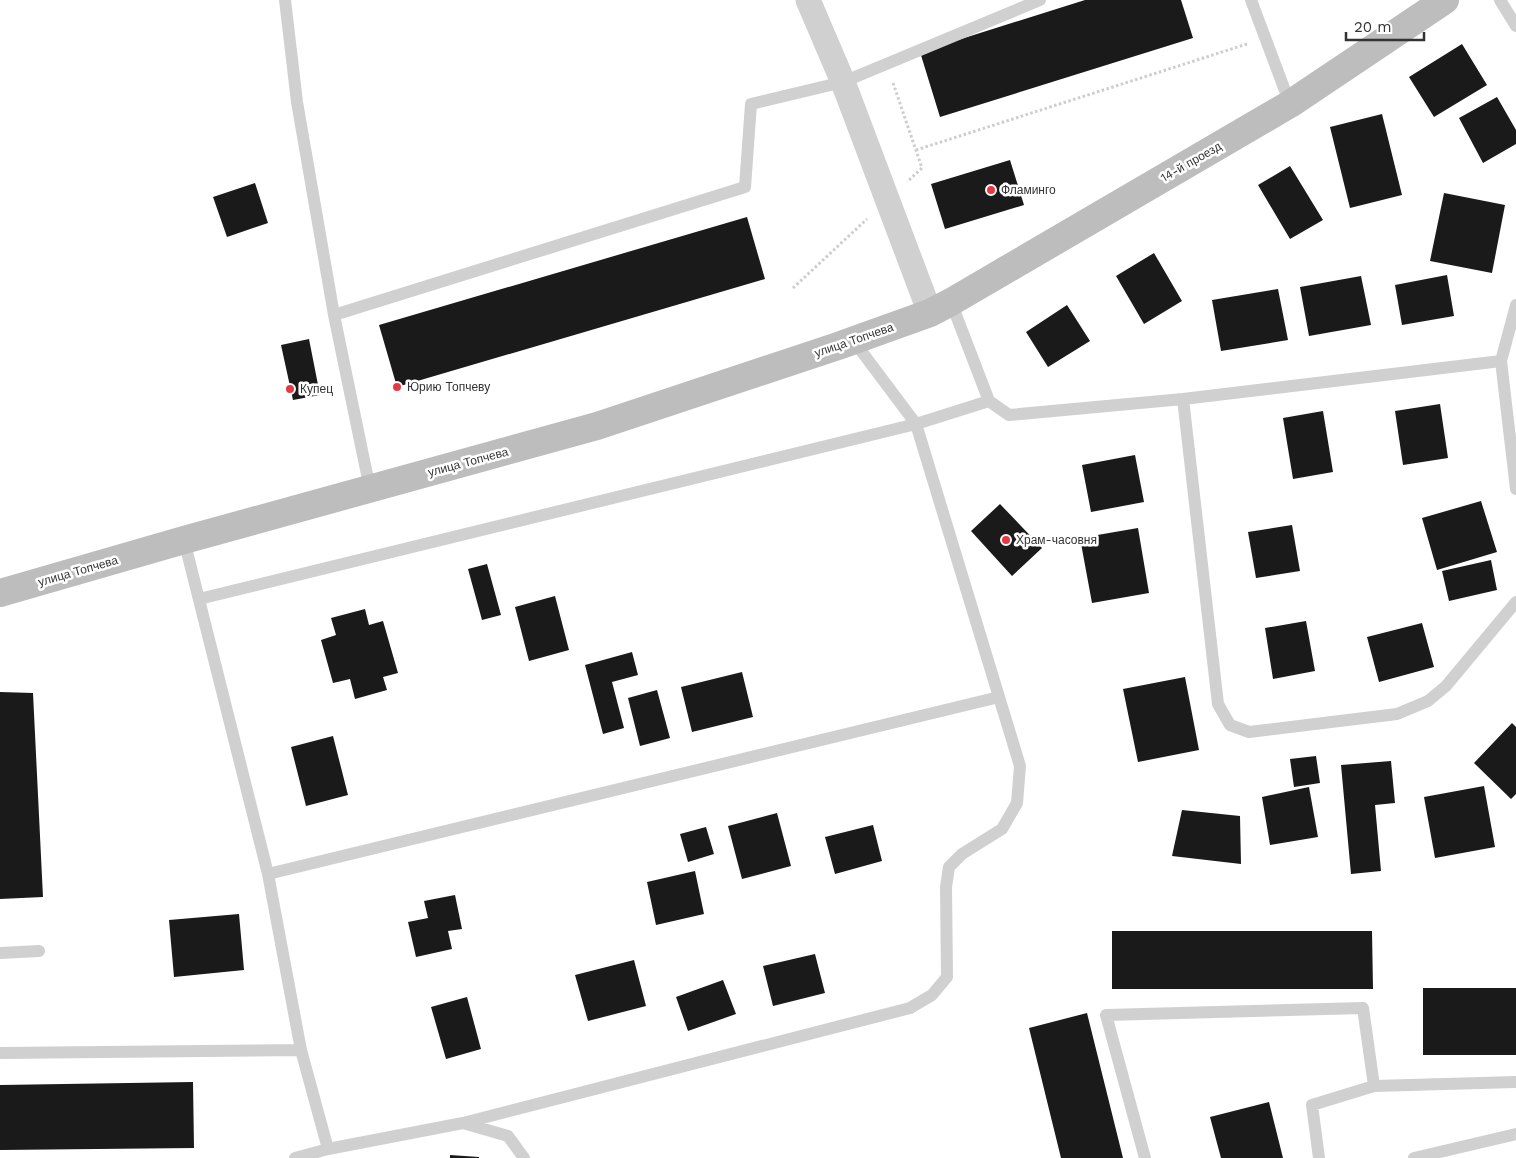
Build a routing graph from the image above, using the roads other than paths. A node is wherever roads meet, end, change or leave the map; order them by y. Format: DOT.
graph roads {
  1 [pos="285,0"];
  2 [pos="808,0"];
  3 [pos="1040,0"];
  4 [pos="1250,0"];
  5 [pos="1445,0"];
  6 [pos="1500,0"];
  7 [pos="1516,26"];
  8 [pos="843,82"];
  9 [pos="1290,104"];
  10 [pos="1516,305"];
  11 [pos="940,308"];
  12 [pos="334,316"];
  13 [pos="853,340"];
  14 [pos="1501,361"];
  15 [pos="1183,399"];
  16 [pos="989,401"];
  17 [pos="916,424"];
  18 [pos="370,489"];
  19 [pos="1516,489"];
  20 [pos="184,540"];
  21 [pos="0,593"];
  22 [pos="199,599"];
  23 [pos="1516,602"];
  24 [pos="999,697"];
  25 [pos="268,874"];
  26 [pos="39,951"];
  27 [pos="0,954"];
  28 [pos="301,1050"];
  29 [pos="0,1053"];
  30 [pos="1516,1082"];
  31 [pos="1374,1086"];
  32 [pos="464,1123"];
  33 [pos="1516,1134"];
  34 [pos="328,1148"];
  35 [pos="295,1158"];
  36 [pos="524,1158"];
  37 [pos="1145,1158"];
  38 [pos="1319,1158"];
  39 [pos="1414,1158"];
  1 -- 12 [label="lane"];
  2 -- 8 [label="street"];
  3 -- 8 [label="lane"];
  4 -- 9 [label="lane"];
  5 -- 9 [label="street, 14-й проезд"];
  6 -- 7 [label="lane"];
  8 -- 11 [label="street"];
  8 -- 12 [label="lane"];
  9 -- 11 [label="street, 14-й проезд"];
  10 -- 14 [label="lane"];
  11 -- 13 [label="street, улица Топчева"];
  11 -- 16 [label="lane"];
  12 -- 18 [label="lane"];
  13 -- 17 [label="lane"];
  13 -- 18 [label="street, улица Топчева"];
  14 -- 15 [label="lane"];
  14 -- 19 [label="lane"];
  15 -- 16 [label="lane"];
  15 -- 23 [label="lane"];
  16 -- 17 [label="lane"];
  17 -- 22 [label="lane"];
  17 -- 24 [label="lane"];
  18 -- 20 [label="street, улица Топчева"];
  20 -- 21 [label="street, улица Топчева"];
  20 -- 22 [label="lane"];
  22 -- 25 [label="lane"];
  24 -- 25 [label="lane"];
  24 -- 32 [label="lane"];
  25 -- 28 [label="lane"];
  26 -- 27 [label="lane"];
  28 -- 29 [label="lane"];
  28 -- 34 [label="lane"];
  30 -- 31 [label="lane"];
  31 -- 37 [label="lane"];
  31 -- 38 [label="lane"];
  32 -- 34 [label="lane"];
  32 -- 36 [label="lane"];
  33 -- 39 [label="lane"];
  34 -- 35 [label="lane"];
}
